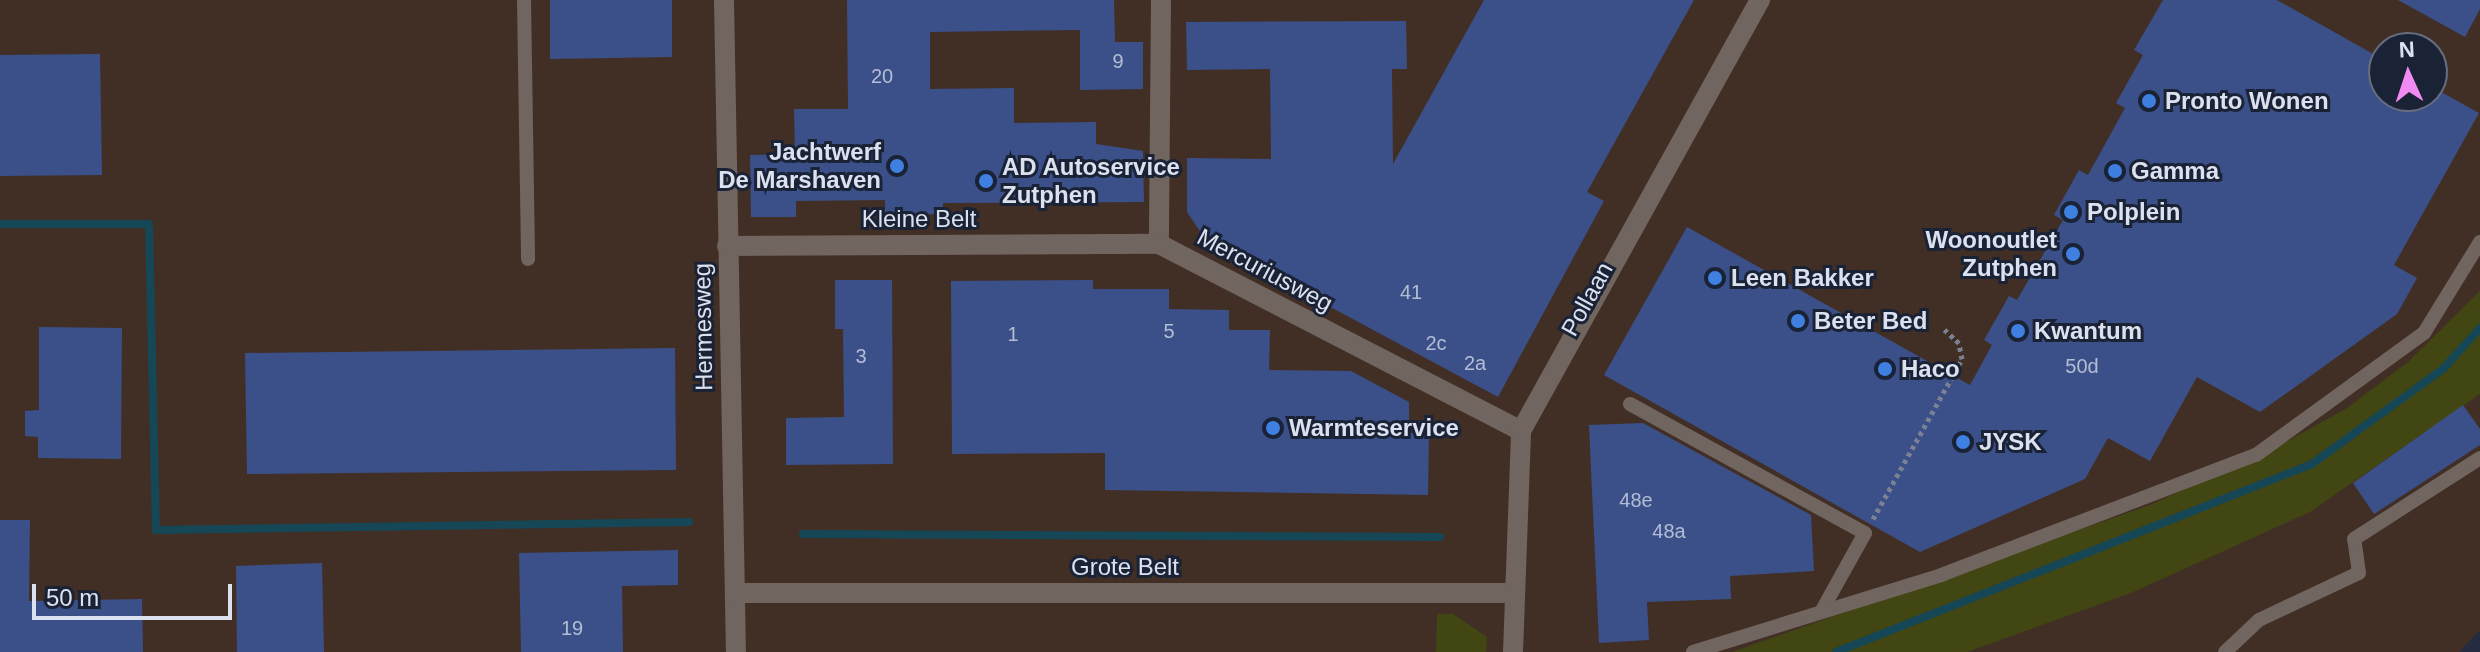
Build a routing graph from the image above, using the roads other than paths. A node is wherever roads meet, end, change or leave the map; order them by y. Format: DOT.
graph roads {
  1 [pos="524,0"];
  2 [pos="724,0"];
  3 [pos="1161,0"];
  4 [pos="1760,0"];
  5 [pos="2480,242"];
  6 [pos="1159,244"];
  7 [pos="727,246"];
  8 [pos="528,259"];
  9 [pos="1630,404"];
  10 [pos="1521,431"];
  11 [pos="2480,459"];
  12 [pos="735,593"];
  13 [pos="1515,593"];
  14 [pos="1821,612"];
  15 [pos="736,652"];
  16 [pos="1513,652"];
  17 [pos="1693,652"];
  18 [pos="2225,652"];
  1 -- 8 [label="lane"];
  2 -- 7 [label="street, Hermesweg"];
  3 -- 6 [label="street, Mercuriusweg"];
  4 -- 10 [label="street, Pollaan"];
  5 -- 14 [label="lane"];
  6 -- 7 [label="street, Kleine Belt"];
  6 -- 10 [label="street, Mercuriusweg"];
  7 -- 12 [label="street, Hermesweg"];
  9 -- 14 [label="lane"];
  10 -- 13 [label="street, Pollaan"];
  11 -- 18 [label="lane"];
  12 -- 13 [label="street, Grote Belt"];
  12 -- 15 [label="street, Hermesweg"];
  13 -- 16 [label="street, Pollaan"];
  14 -- 17 [label="lane"];
}
